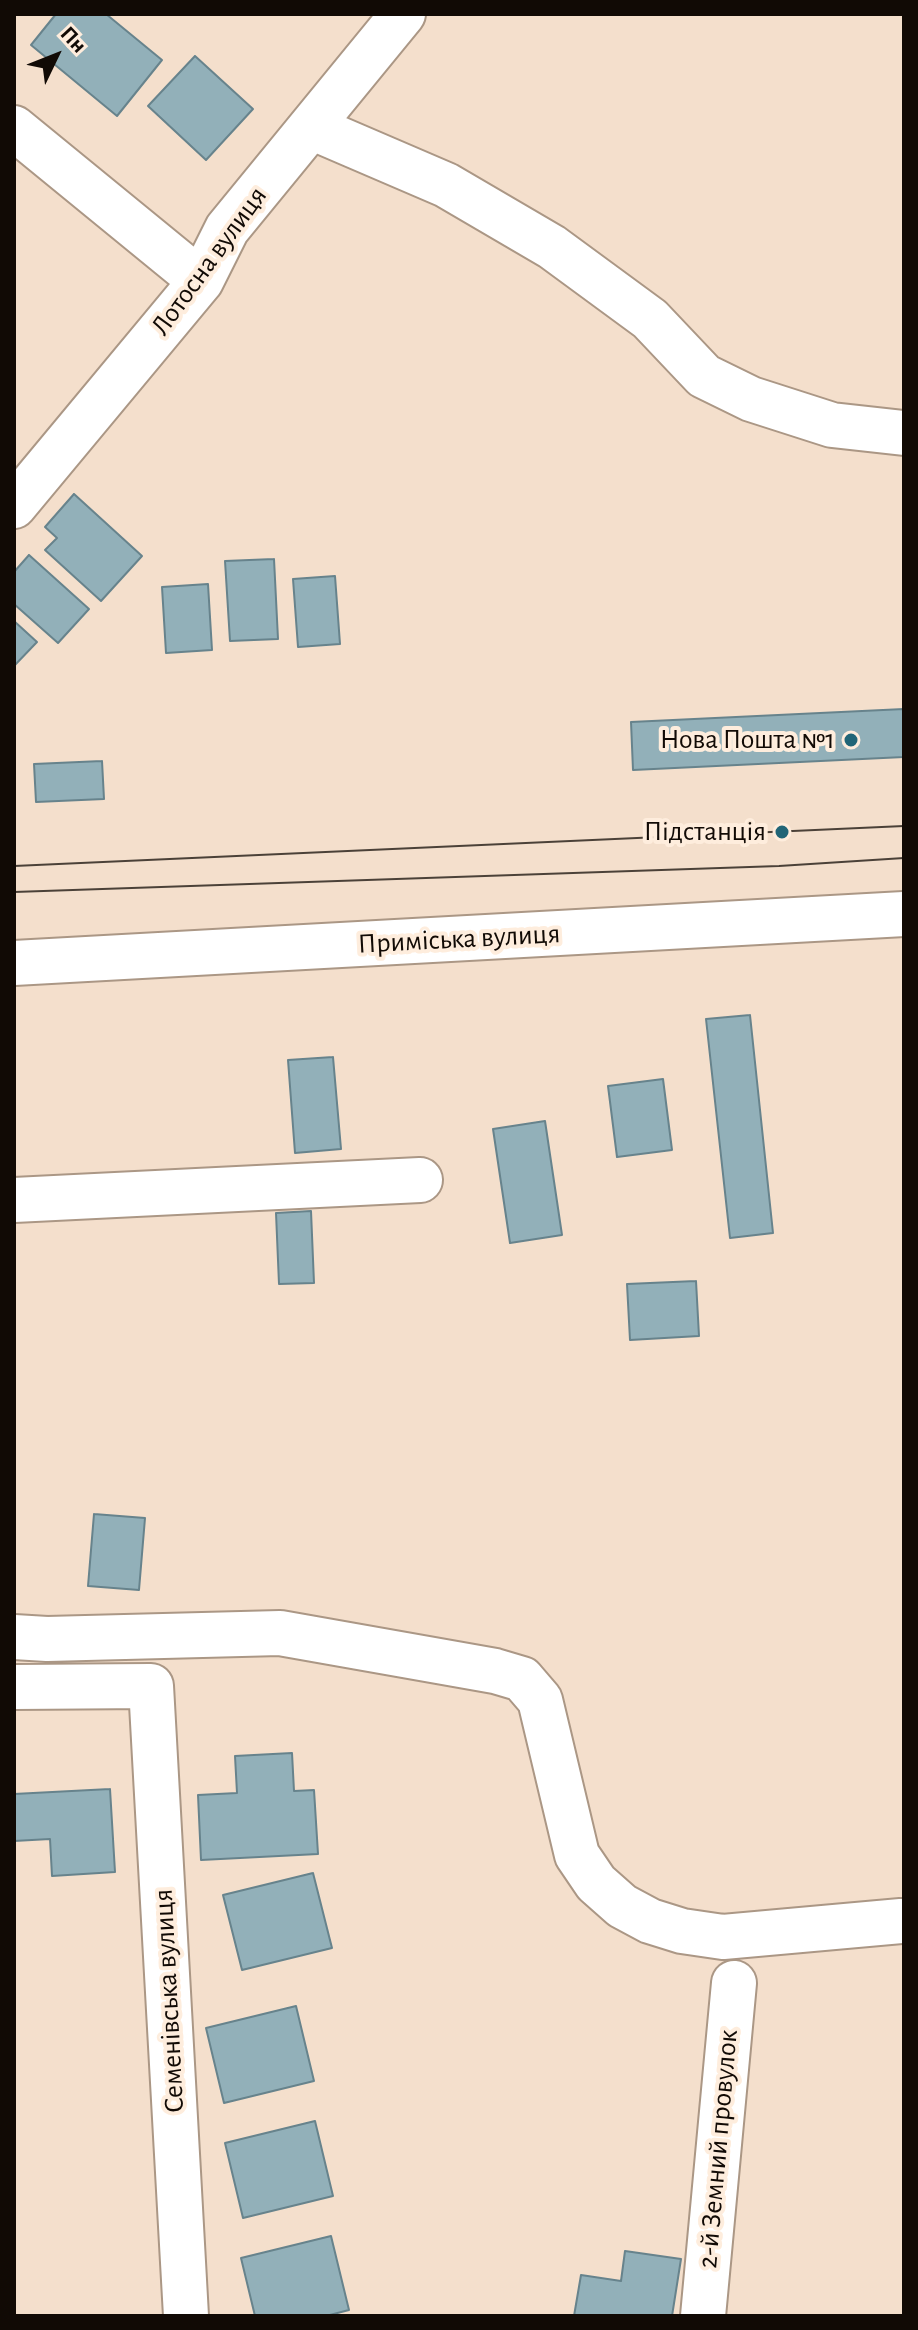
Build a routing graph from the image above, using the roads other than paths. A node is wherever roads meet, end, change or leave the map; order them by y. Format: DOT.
graph roads {
  1 [pos="403,14"];
  2 [pos="311,127"];
  3 [pos="14,128"];
  4 [pos="201,281"];
  5 [pos="904,433"];
  6 [pos="14,506"];
  7 [pos="904,914"];
  8 [pos="14,963"];
  9 [pos="420,1180"];
  10 [pos="14,1200"];
  11 [pos="14,1637"];
  12 [pos="14,1687"];
  13 [pos="901,1921"];
  14 [pos="734,1983"];
  15 [pos="186,2316"];
  16 [pos="703,2316"];
  1 -- 2 [label="street, Лотосна вулиця"];
  2 -- 4 [label="street, Лотосна вулиця"];
  2 -- 5 [label="street"];
  3 -- 4 [label="street"];
  4 -- 6 [label="street, Лотосна вулиця"];
  7 -- 8 [label="street, Приміська вулиця"];
  9 -- 10 [label="street"];
  11 -- 13 [label="street"];
  12 -- 15 [label="street, Семенівська вулиця"];
  14 -- 16 [label="street, 2-й Земний провулок"];
}
